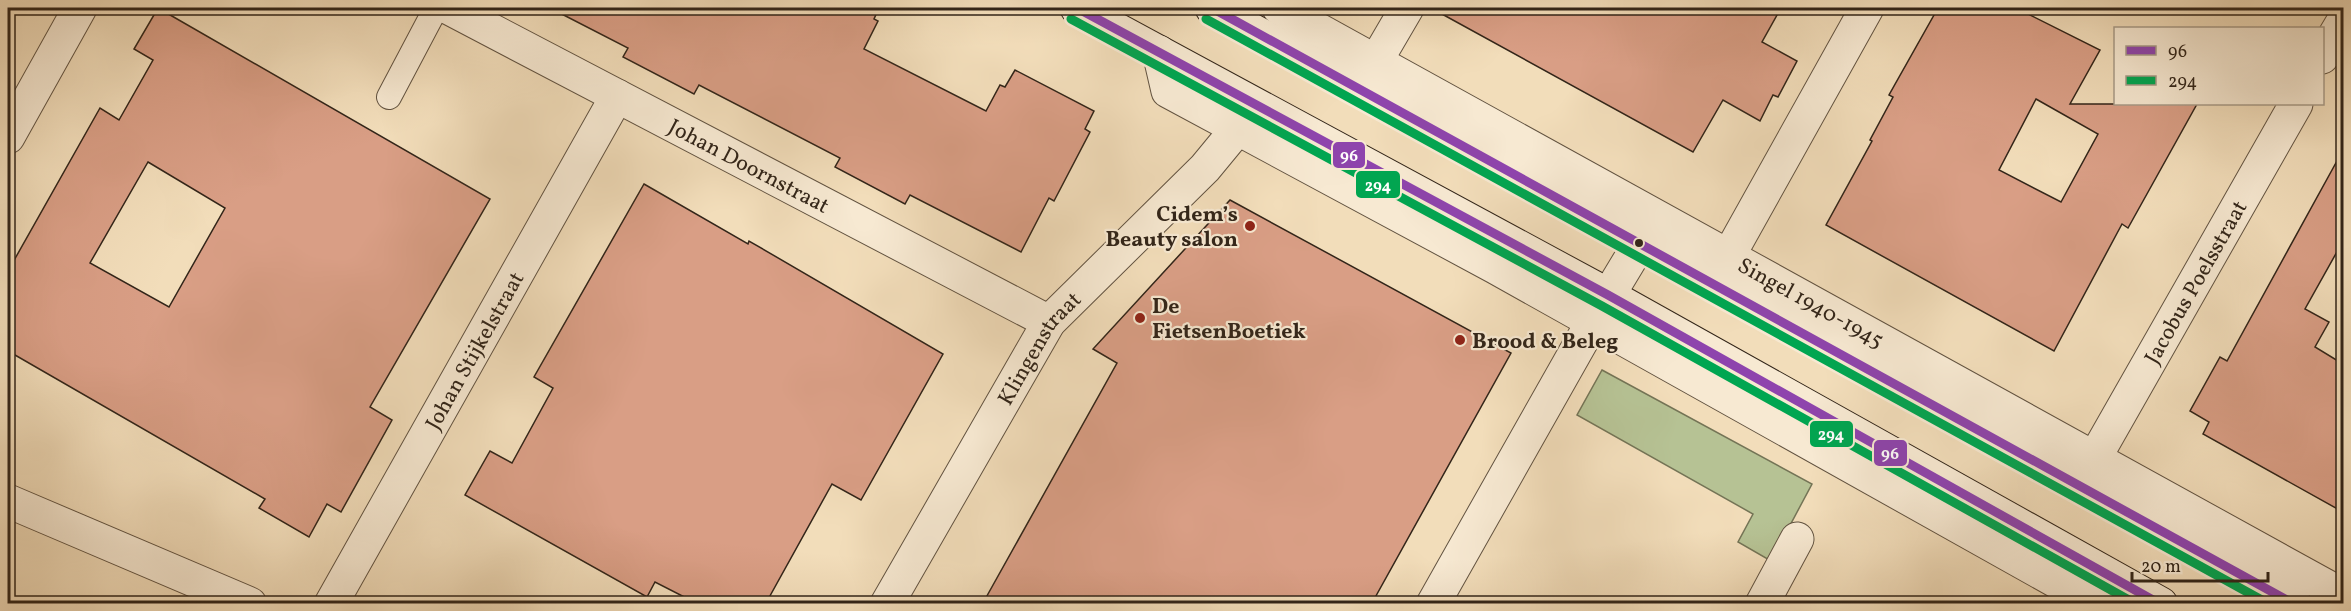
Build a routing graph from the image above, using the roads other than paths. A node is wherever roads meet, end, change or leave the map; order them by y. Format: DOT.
graph roads {
  1 [pos="80,8"];
  2 [pos="436,8"];
  3 [pos="449,8"];
  4 [pos="1077,8"];
  5 [pos="1212,8"];
  6 [pos="1279,8"];
  7 [pos="1407,8"];
  8 [pos="1867,8"];
  9 [pos="2343,20"];
  10 [pos="1159,52"];
  11 [pos="2324,53"];
  12 [pos="1376,61"];
  13 [pos="617,96"];
  14 [pos="389,97"];
  15 [pos="2295,105"];
  16 [pos="1238,128"];
  17 [pos="8,137"];
  18 [pos="1640,243"];
  19 [pos="1728,257"];
  20 [pos="1600,308"];
  21 [pos="1049,322"];
  22 [pos="2094,459"];
  23 [pos="8,501"];
  24 [pos="1797,539"];
  25 [pos="2343,596"];
  26 [pos="250,603"];
  27 [pos="331,603"];
  28 [pos="887,603"];
  29 [pos="1433,603"];
  30 [pos="1762,603"];
  31 [pos="2097,603"];
  32 [pos="2161,603"];
  33 [pos="2295,603"];
  1 -- 17 [label="street"];
  2 -- 14 [label="lane"];
  3 -- 13 [label="street, Johan Doornstraat"];
  4 -- 10 [label="street"];
  5 -- 18 [label="street, Singel 1940-1945"];
  6 -- 12 [label="street, Singel 1940-1945"];
  7 -- 12 [label="street"];
  8 -- 19 [label="street"];
  9 -- 11 [label="street"];
  10 -- 16 [label="street"];
  10 -- 20 [label="street"];
  12 -- 19 [label="street, Singel 1940-1945"];
  13 -- 21 [label="street, Johan Doornstraat"];
  13 -- 27 [label="street, Johan Stijkelstraat"];
  15 -- 22 [label="street, Jacobus Poelsstraat"];
  16 -- 20 [label="street"];
  16 -- 21 [label="street, Klingenstraat"];
  18 -- 20 [label="street"];
  18 -- 33 [label="street, Singel 1940-1945"];
  19 -- 22 [label="street, Singel 1940-1945"];
  20 -- 29 [label="street"];
  20 -- 31 [label="street"];
  20 -- 32 [label="street"];
  21 -- 28 [label="street, Klingenstraat"];
  22 -- 25 [label="street, Singel 1940-1945"];
  23 -- 26 [label="street"];
  24 -- 30 [label="street"];
}
